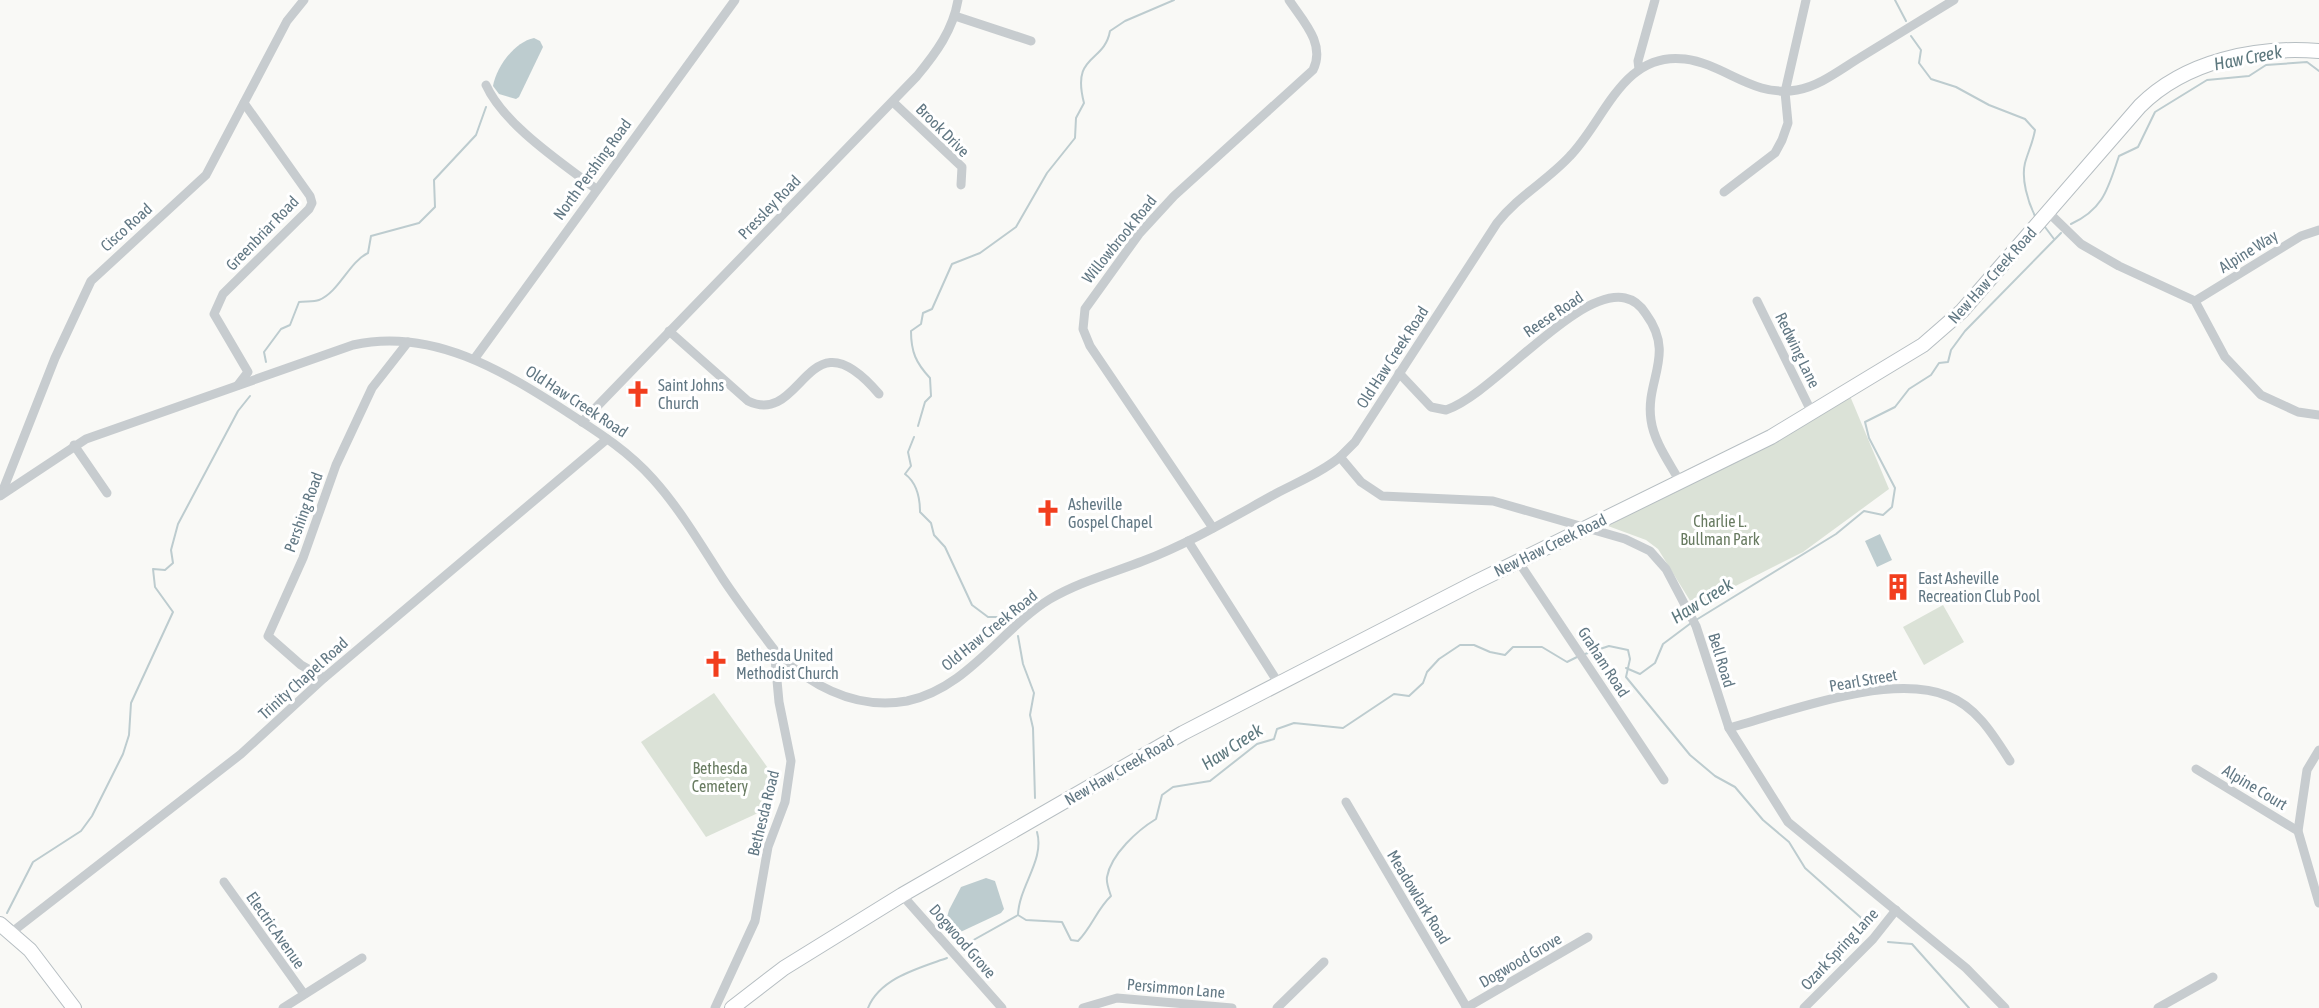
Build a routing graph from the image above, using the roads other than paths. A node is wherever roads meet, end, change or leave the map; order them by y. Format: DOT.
graph roads {
  1 [pos="304,0"];
  2 [pos="735,0"];
  3 [pos="958,0"];
  4 [pos="1289,0"];
  5 [pos="1655,0"];
  6 [pos="1806,0"];
  7 [pos="1954,0"];
  8 [pos="955,16"];
  9 [pos="1031,41"];
  10 [pos="2319,51"];
  11 [pos="1639,69"];
  12 [pos="486,85"];
  13 [pos="1785,92"];
  14 [pos="893,102"];
  15 [pos="244,103"];
  16 [pos="961,185"];
  17 [pos="596,189"];
  18 [pos="1725,192"];
  19 [pos="2048,212"];
  20 [pos="2319,230"];
  21 [pos="1757,301"];
  22 [pos="2195,301"];
  23 [pos="669,331"];
  24 [pos="408,342"];
  25 [pos="475,358"];
  26 [pos="1398,373"];
  27 [pos="238,385"];
  28 [pos="879,394"];
  29 [pos="1812,413"];
  30 [pos="2319,415"];
  31 [pos="582,422"];
  32 [pos="607,439"];
  33 [pos="74,445"];
  34 [pos="1340,457"];
  35 [pos="1680,482"];
  36 [pos="107,494"];
  37 [pos="0,496"];
  38 [pos="1213,528"];
  39 [pos="1586,528"];
  40 [pos="1188,541"];
  41 [pos="1518,561"];
  42 [pos="779,656"];
  43 [pos="324,678"];
  44 [pos="1279,684"];
  45 [pos="1729,729"];
  46 [pos="2319,750"];
  47 [pos="2010,761"];
  48 [pos="2196,769"];
  49 [pos="1664,780"];
  50 [pos="1346,802"];
  51 [pos="2298,831"];
  52 [pos="224,882"];
  53 [pos="902,895"];
  54 [pos="2319,903"];
  55 [pos="1896,910"];
  56 [pos="0,924"];
  57 [pos="12,932"];
  58 [pos="1588,937"];
  59 [pos="362,958"];
  60 [pos="1324,962"];
  61 [pos="2213,977"];
  62 [pos="304,994"];
  63 [pos="74,1008"];
  64 [pos="283,1008"];
  65 [pos="715,1008"];
  66 [pos="732,1008"];
  67 [pos="1002,1008"];
  68 [pos="1083,1008"];
  69 [pos="1232,1008"];
  70 [pos="1277,1008"];
  71 [pos="1466,1008"];
  72 [pos="1804,1008"];
  73 [pos="2005,1008"];
  74 [pos="2158,1008"];
  1 -- 15 [label="street, Cisco Road"];
  2 -- 17 [label="street, North Pershing Road"];
  3 -- 8 [label="street, Pressley Road"];
  4 -- 38 [label="street, Willowbrook Road"];
  5 -- 11 [label="street"];
  6 -- 13 [label="street"];
  7 -- 13 [label="street, Old Haw Creek Road"];
  8 -- 9 [label="street"];
  8 -- 14 [label="street, Pressley Road"];
  10 -- 19 [label="street, New Haw Creek Road"];
  11 -- 13 [label="street, Old Haw Creek Road"];
  11 -- 26 [label="street, Old Haw Creek Road"];
  12 -- 17 [label="street"];
  13 -- 18 [label="street"];
  14 -- 16 [label="street, Brook Drive"];
  14 -- 23 [label="street, Pressley Road"];
  15 -- 27 [label="street, Greenbriar Road"];
  15 -- 37 [label="street, Cisco Road"];
  17 -- 25 [label="street, North Pershing Road"];
  19 -- 22 [label="street"];
  19 -- 29 [label="street, New Haw Creek Road"];
  20 -- 22 [label="street, Alpine Way"];
  21 -- 29 [label="street, Redwing Lane"];
  22 -- 30 [label="street"];
  23 -- 28 [label="street"];
  23 -- 31 [label="street, Pressley Road"];
  24 -- 25 [label="street, Old Haw Creek Road"];
  24 -- 27 [label="street, Old Haw Creek Road"];
  24 -- 43 [label="street, Pershing Road"];
  25 -- 31 [label="street, Old Haw Creek Road"];
  26 -- 34 [label="street, Old Haw Creek Road"];
  26 -- 35 [label="street, Reese Road"];
  27 -- 33 [label="street, Old Haw Creek Road"];
  29 -- 35 [label="street, New Haw Creek Road"];
  31 -- 32 [label="street, Old Haw Creek Road"];
  32 -- 42 [label="street, Old Haw Creek Road"];
  32 -- 43 [label="street, Trinity Chapel Road"];
  33 -- 36 [label="street"];
  33 -- 37 [label="street, Old Haw Creek Road"];
  34 -- 38 [label="street, Old Haw Creek Road"];
  34 -- 39 [label="street, Bell Road"];
  35 -- 39 [label="street, New Haw Creek Road"];
  38 -- 40 [label="street, Old Haw Creek Road"];
  39 -- 41 [label="street, New Haw Creek Road"];
  39 -- 45 [label="street, Bell Road"];
  40 -- 42 [label="street, Old Haw Creek Road"];
  40 -- 44 [label="street"];
  41 -- 44 [label="street, New Haw Creek Road"];
  41 -- 49 [label="street, Graham Road"];
  42 -- 65 [label="street, Bethesda Road"];
  43 -- 57 [label="street, Trinity Chapel Road"];
  44 -- 53 [label="street, New Haw Creek Road"];
  45 -- 47 [label="street, Pearl Street"];
  45 -- 55 [label="street, Bell Road"];
  46 -- 51 [label="street"];
  48 -- 51 [label="street, Alpine Court"];
  50 -- 71 [label="street, Meadowlark Road"];
  51 -- 54 [label="street"];
  52 -- 62 [label="street, Electric Avenue"];
  53 -- 66 [label="street, New Haw Creek Road"];
  53 -- 67 [label="street, Dogwood Grove"];
  55 -- 72 [label="street, Ozark Spring Lane"];
  55 -- 73 [label="street, Bell Road"];
  56 -- 57 [label="street"];
  57 -- 63 [label="street"];
  58 -- 71 [label="street, Dogwood Grove"];
  59 -- 62 [label="street"];
  60 -- 70 [label="street"];
  61 -- 74 [label="street"];
  62 -- 64 [label="street"];
  68 -- 69 [label="street, Persimmon Lane"];
}
